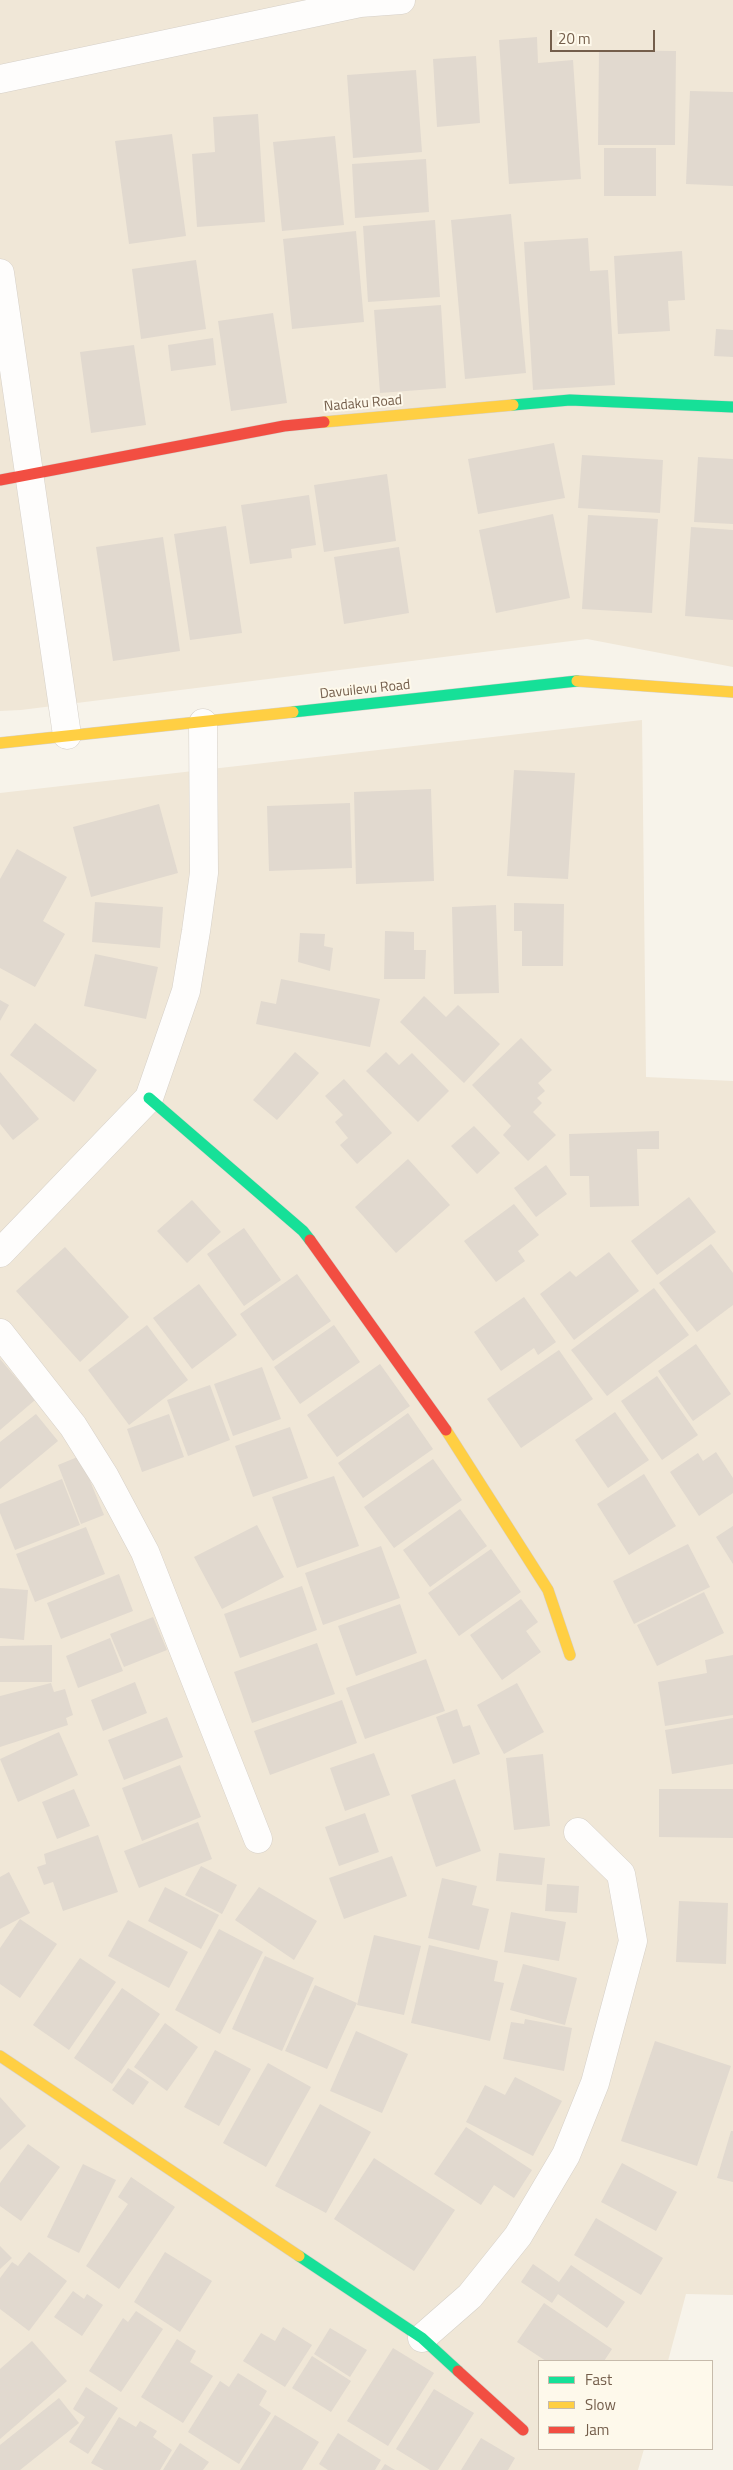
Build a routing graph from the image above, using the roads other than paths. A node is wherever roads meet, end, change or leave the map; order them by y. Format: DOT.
graph roads {
  1 [pos="401,0"];
  2 [pos="287,9"];
  3 [pos="0,79"];
  4 [pos="0,273"];
  5 [pos="733,407"];
  6 [pos="29,476"];
  7 [pos="0,480"];
  8 [pos="733,692"];
  9 [pos="203,723"];
  10 [pos="67,735"];
  11 [pos="0,743"];
  12 [pos="149,1098"];
  13 [pos="0,1253"];
  14 [pos="0,1333"];
  15 [pos="570,1655"];
  16 [pos="578,1832"];
  17 [pos="258,1839"];
  18 [pos="0,2056"];
  19 [pos="422,2338"];
  20 [pos="523,2430"];
  1 -- 2 [label="street"];
  2 -- 3 [label="street"];
  4 -- 6 [label="street"];
  5 -- 6 [label="street, Nadaku Road"];
  6 -- 7 [label="street, Nadaku Road"];
  6 -- 10 [label="street"];
  8 -- 9 [label="street, Davuilevu Road"];
  9 -- 10 [label="street, Davuilevu Road"];
  9 -- 12 [label="street"];
  10 -- 11 [label="street, Davuilevu Road"];
  12 -- 13 [label="street"];
  12 -- 15 [label="street"];
  14 -- 17 [label="street"];
  16 -- 19 [label="street"];
  18 -- 19 [label="street"];
  19 -- 20 [label="street"];
}
